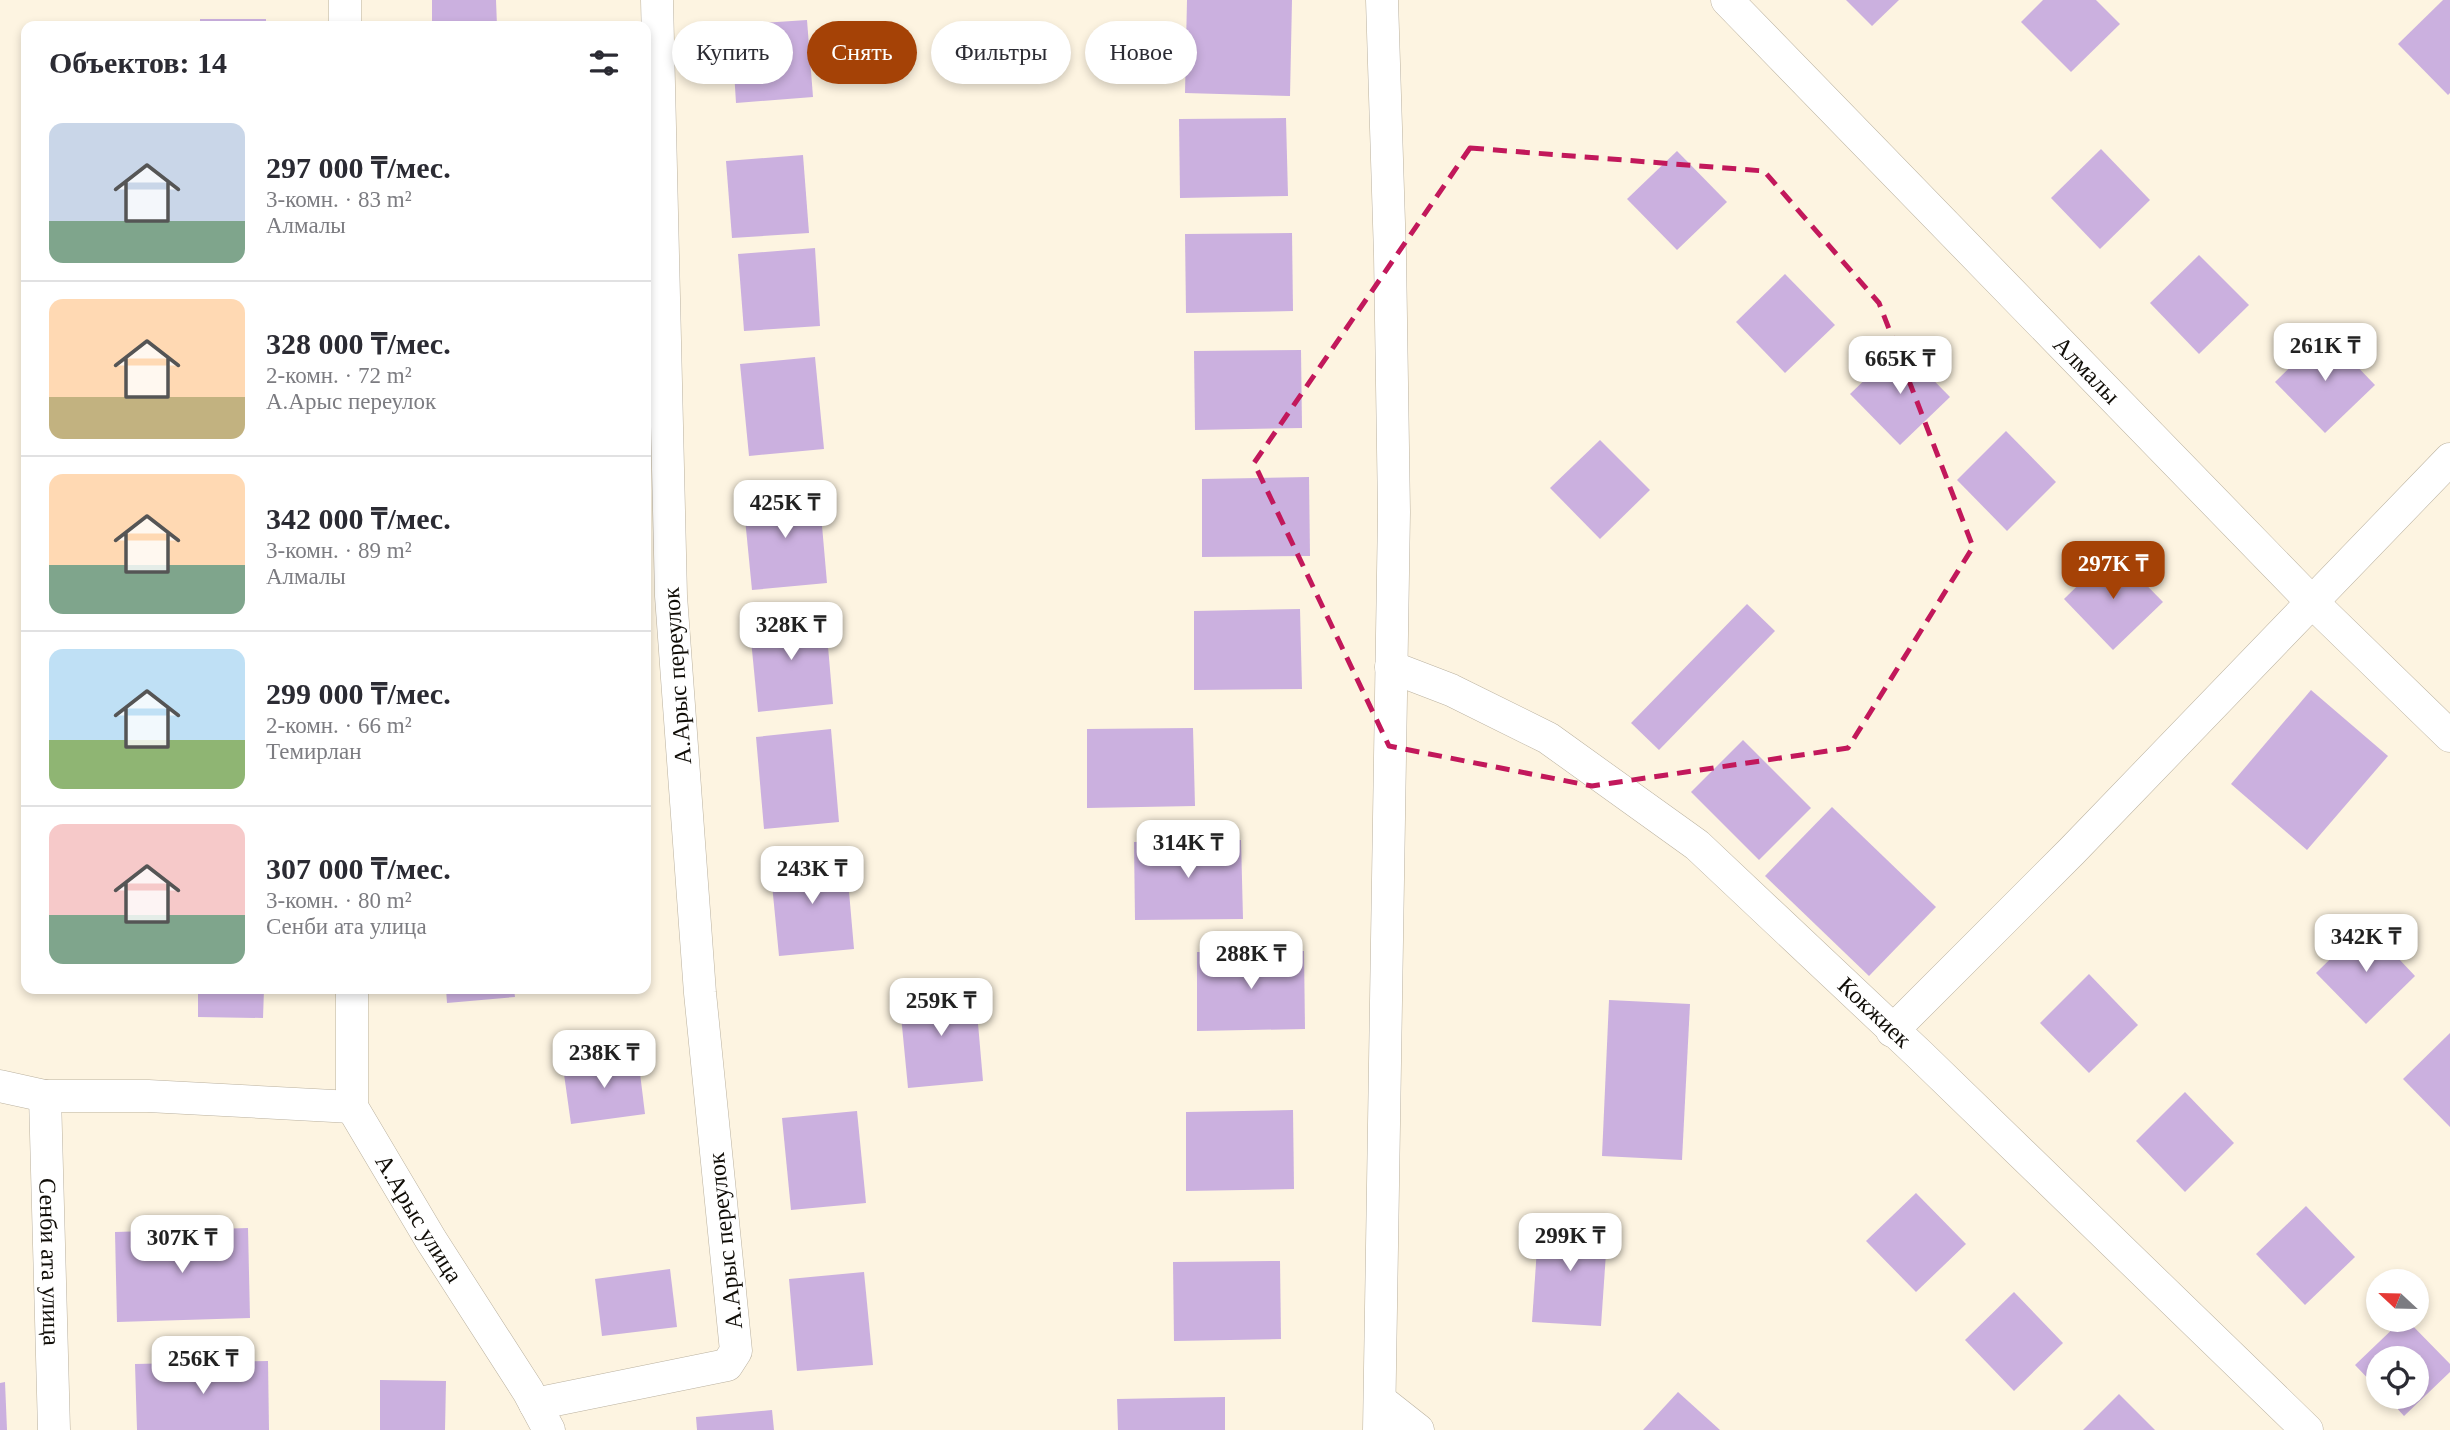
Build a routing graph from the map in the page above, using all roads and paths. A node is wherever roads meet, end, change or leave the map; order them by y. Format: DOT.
graph roads {
  1 [pos="345,0"];
  2 [pos="657,0"];
  3 [pos="1382,0"];
  4 [pos="1727,0"];
  5 [pos="345,21"];
  6 [pos="2450,459"];
  7 [pos="2311,601"];
  8 [pos="1391,667"];
  9 [pos="2450,736"];
  10 [pos="352,994"];
  11 [pos="1892,1031"];
  12 [pos="0,1086"];
  13 [pos="46,1096"];
  14 [pos="352,1107"];
  15 [pos="1380,1415"];
  16 [pos="542,1417"];
  17 [pos="54,1430"];
  18 [pos="1418,1430"];
  19 [pos="2307,1430"];
  1 -- 5 [label="street"];
  2 -- 16 [label="street, А.Арыс переулок"];
  3 -- 8 [label="street"];
  4 -- 7 [label="street, Алмалы"];
  6 -- 7 [label="street"];
  7 -- 9 [label="street, Алмалы"];
  7 -- 11 [label="street"];
  8 -- 11 [label="street, Кокжиек"];
  8 -- 15 [label="street"];
  10 -- 14 [label="street"];
  11 -- 19 [label="street, Кокжиек"];
  12 -- 13 [label="street"];
  13 -- 14 [label="street"];
  13 -- 17 [label="street, Сенби ата улица"];
  14 -- 16 [label="street, А.Арыс улица"];
  15 -- 18 [label="street"];
}
